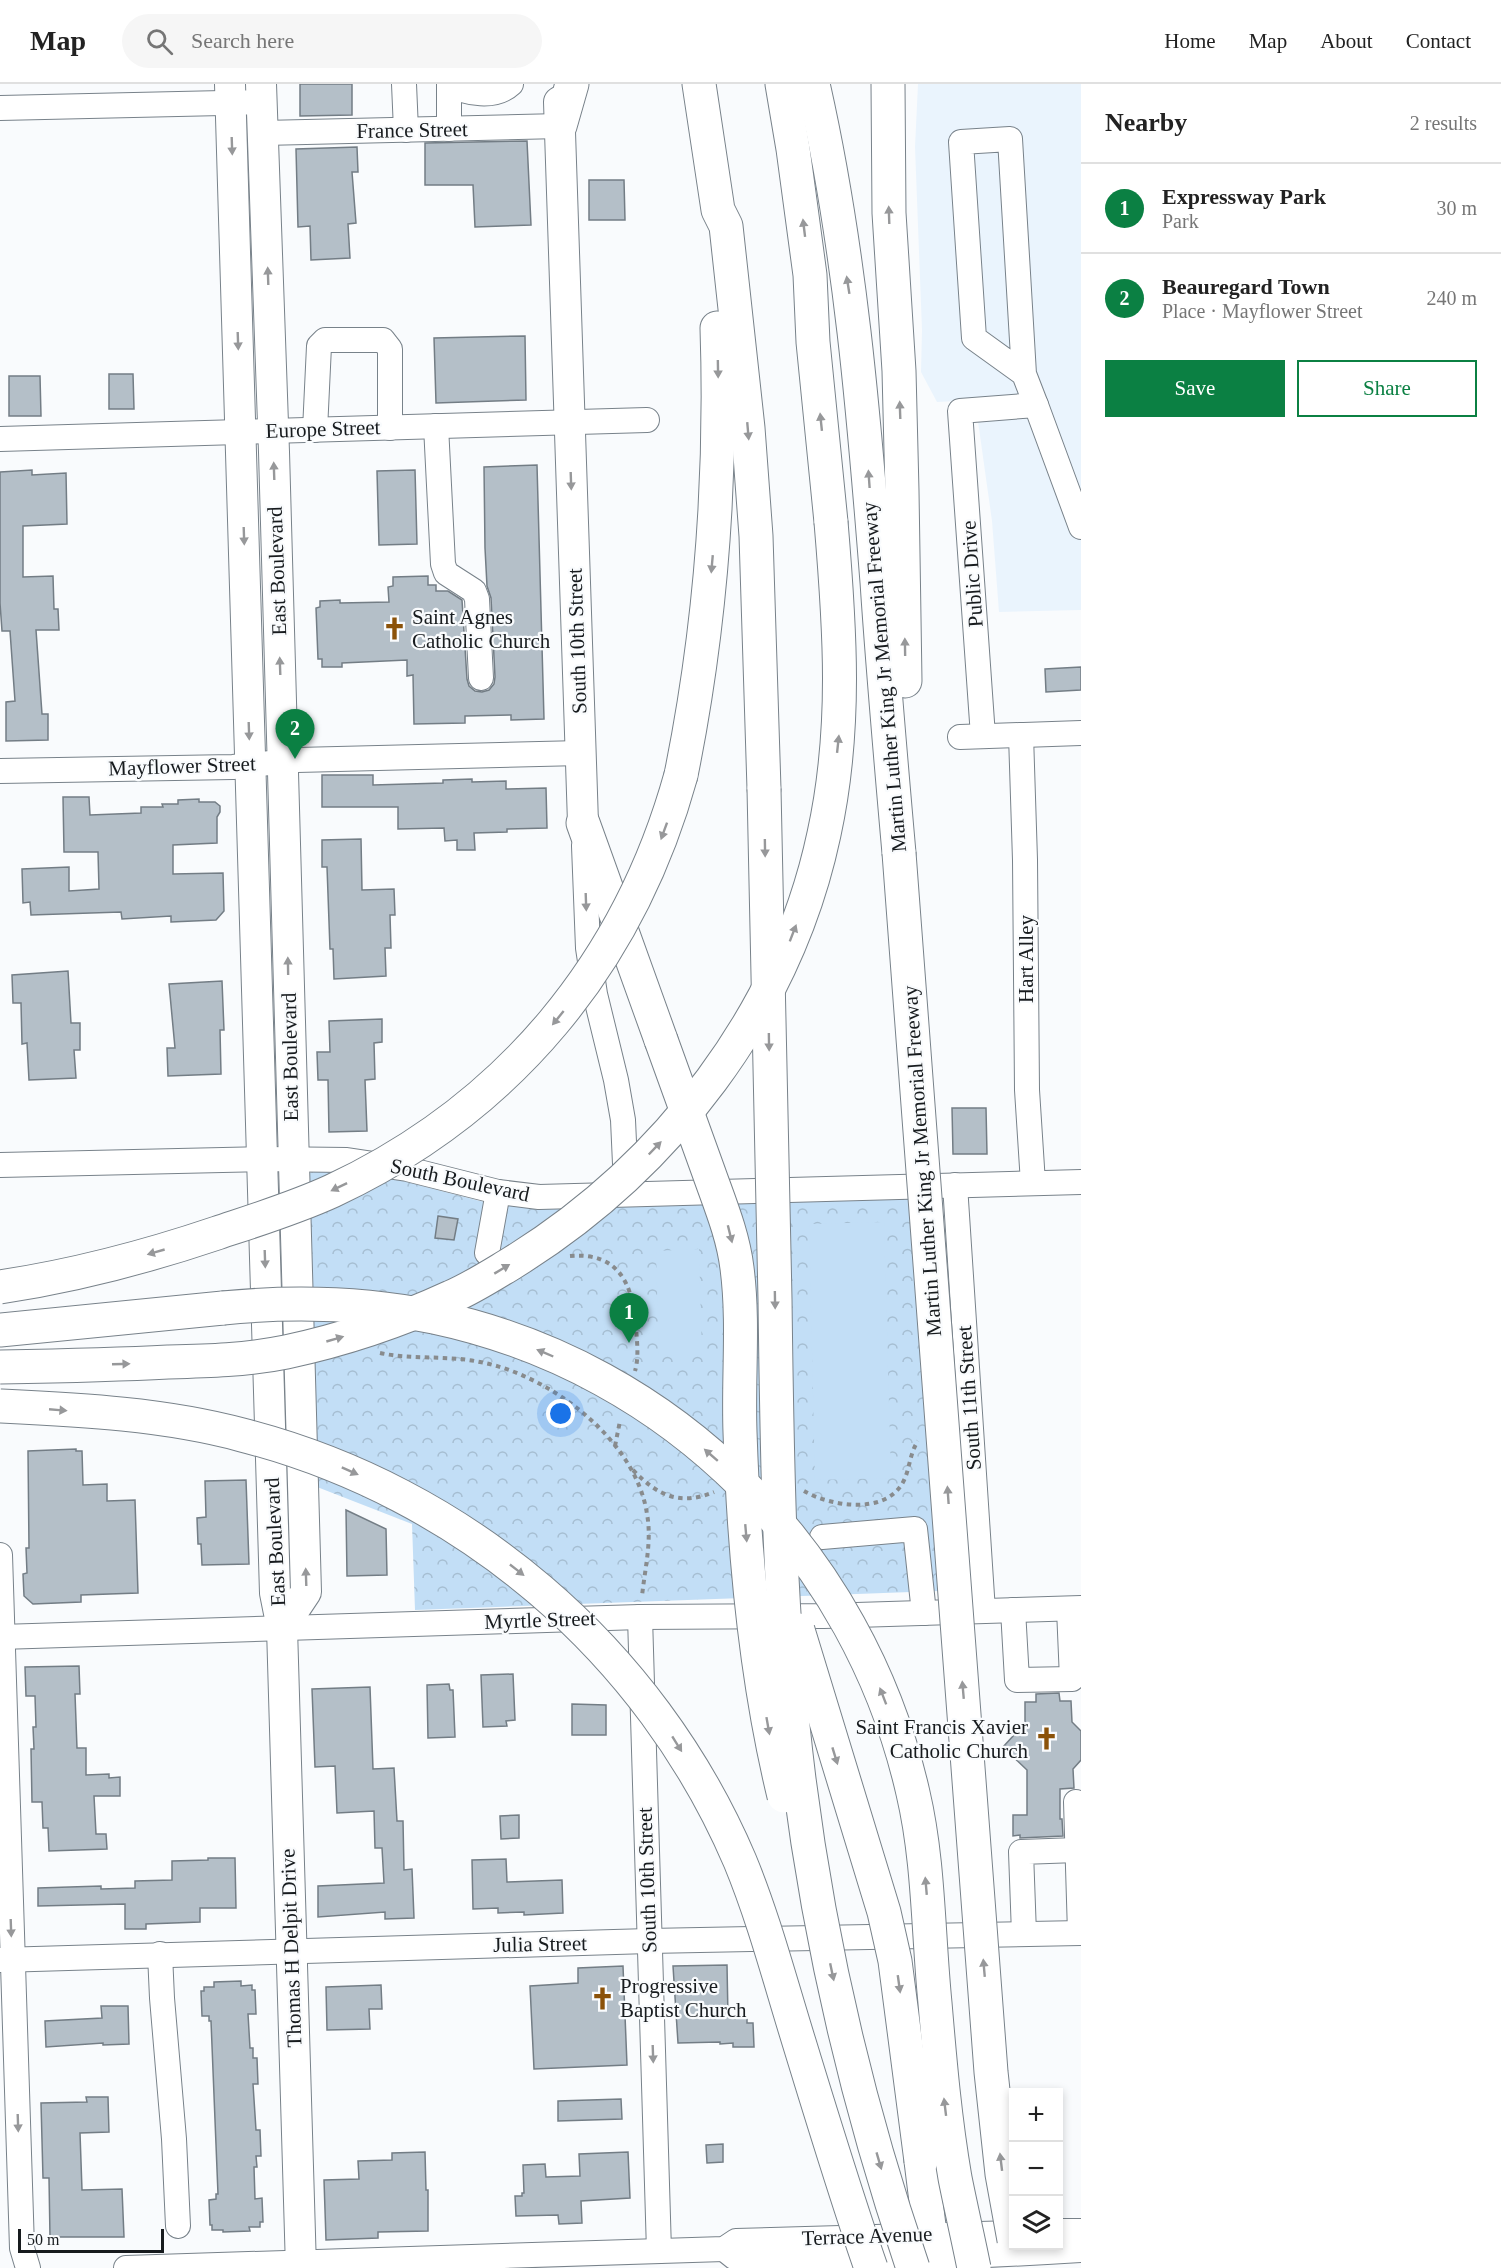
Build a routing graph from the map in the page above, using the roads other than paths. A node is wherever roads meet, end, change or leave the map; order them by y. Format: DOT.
graph roads {
  1 [pos="404,84"];
  2 [pos="449,84"];
  3 [pos="511,84"];
  4 [pos="559,84"];
  5 [pos="572,84"];
  6 [pos="699,84"];
  7 [pos="782,84"];
  8 [pos="813,84"];
  9 [pos="888,84"];
  10 [pos="231,93"];
  11 [pos="261,93"];
  12 [pos="0,108"];
  13 [pos="560,126"];
  14 [pos="449,129"];
  15 [pos="406,130"];
  16 [pos="263,133"];
  17 [pos="718,221"];
  18 [pos="1024,374"];
  19 [pos="1036,405"];
  20 [pos="647,420"];
  21 [pos="569,422"];
  22 [pos="436,426"];
  23 [pos="390,428"];
  24 [pos="315,430"];
  25 [pos="273,431"];
  26 [pos="241,432"];
  27 [pos="0,439"];
  28 [pos="1075,494"];
  29 [pos="1081,527"];
  30 [pos="481,678"];
  31 [pos="896,705"];
  32 [pos="1081,733"];
  33 [pos="1021,735"];
  34 [pos="580,753"];
  35 [pos="283,762"];
  36 [pos="250,765"];
  37 [pos="0,771"];
  38 [pos="583,823"];
  39 [pos="263,1159"];
  40 [pos="293,1159"];
  41 [pos="0,1165"];
  42 [pos="1081,1182"];
  43 [pos="1033,1183"];
  44 [pos="956,1185"];
  45 [pos="498,1192"];
  46 [pos="626,1195"];
  47 [pos="487,1253"];
  48 [pos="0,1287"];
  49 [pos="0,1330"];
  50 [pos="0,1367"];
  51 [pos="0,1406"];
  52 [pos="822,1537"];
  53 [pos="0,1555"];
  54 [pos="783,1602"];
  55 [pos="1075,1609"];
  56 [pos="1013,1610"];
  57 [pos="983,1611"];
  58 [pos="924,1613"];
  59 [pos="640,1617"];
  60 [pos="282,1628"];
  61 [pos="1,1637"];
  62 [pos="1076,1802"];
  63 [pos="1077,1850"];
  64 [pos="822,1923"];
  65 [pos="1081,1933"];
  66 [pos="1023,1934"];
  67 [pos="649,1941"];
  68 [pos="291,1950"];
  69 [pos="160,1954"];
  70 [pos="6,1960"];
  71 [pos="178,2226"];
  72 [pos="1063,2231"];
  73 [pos="1081,2231"];
  74 [pos="1009,2234"];
  75 [pos="871,2236"];
  76 [pos="1081,2250"];
  77 [pos="659,2251"];
  78 [pos="926,2253"];
  79 [pos="1028,2253"];
  80 [pos="741,2258"];
  81 [pos="301,2265"];
  82 [pos="855,2265"];
  83 [pos="28,2268"];
  84 [pos="126,2268"];
  85 [pos="974,2268"];
  1 -- 15 [label="street"];
  2 -- 3 [label="street"];
  2 -- 14 [label="street"];
  4 -- 13 [label="main road, South 10th Street"];
  5 -- 13 [label="highway"];
  6 -- 17 [label="highway"];
  50 -- 7 [label="highway, one-way, bridge"];
  31 -- 8 [label="highway, Martin Luther King Jr Memorial Freeway, one-way"];
  31 -- 9 [label="highway, one-way"];
  10 -- 11 [label="street"];
  10 -- 12 [label="street"];
  10 -- 26 [label="main road, East Boulevard, one-way"];
  11 -- 16 [label="main road, East Boulevard"];
  13 -- 14 [label="street, France Street"];
  13 -- 21 [label="main road, South 10th Street"];
  14 -- 15 [label="street, France Street"];
  15 -- 16 [label="street, France Street"];
  25 -- 16 [label="main road, East Boulevard, one-way"];
  17 -- 48 [label="highway, one-way, bridge"];
  17 -- 54 [label="highway, one-way, bridge"];
  18 -- 18 [label="street"];
  18 -- 19 [label="street"];
  19 -- 28 [label="street"];
  19 -- 33 [label="street, Public Drive"];
  20 -- 21 [label="street, Europe Street"];
  21 -- 22 [label="street, Europe Street"];
  21 -- 34 [label="main road, South 10th Street, one-way"];
  22 -- 23 [label="street, Europe Street"];
  22 -- 30 [label="street"];
  23 -- 24 [label="street, Europe Street"];
  23 -- 24 [label="street"];
  24 -- 25 [label="street, Europe Street"];
  25 -- 26 [label="street, Europe Street"];
  35 -- 25 [label="main road, East Boulevard, one-way"];
  26 -- 27 [label="street, Europe Street"];
  26 -- 36 [label="main road, East Boulevard, one-way"];
  28 -- 29 [label="street"];
  79 -- 31 [label="highway, Martin Luther King Jr Memorial Freeway, one-way, bridge"];
  32 -- 33 [label="street"];
  33 -- 43 [label="street, Hart Alley"];
  34 -- 35 [label="street, Mayflower Street"];
  34 -- 38 [label="main road, South 10th Street"];
  35 -- 36 [label="street, Mayflower Street"];
  40 -- 35 [label="main road, East Boulevard, one-way"];
  36 -- 37 [label="street, Mayflower Street"];
  36 -- 39 [label="main road, East Boulevard"];
  38 -- 46 [label="street, South 10th Street, one-way"];
  38 -- 64 [label="highway, one-way, bridge"];
  39 -- 40 [label="street, South Boulevard"];
  39 -- 41 [label="street, South Boulevard"];
  39 -- 60 [label="main road, East Boulevard, one-way"];
  40 -- 45 [label="street, South Boulevard"];
  60 -- 40 [label="main road, East Boulevard, one-way"];
  42 -- 43 [label="street, South Boulevard"];
  43 -- 44 [label="street, South Boulevard"];
  44 -- 46 [label="street, South Boulevard"];
  44 -- 57 [label="street, South 11th Street"];
  45 -- 46 [label="street, South Boulevard"];
  45 -- 47 [label="street"];
  85 -- 49 [label="highway, one-way, bridge"];
  51 -- 82 [label="highway, one-way, bridge"];
  52 -- 58 [label="street"];
  53 -- 61 [label="street"];
  54 -- 64 [label="highway, bridge"];
  54 -- 78 [label="highway, one-way, bridge"];
  55 -- 56 [label="street, Myrtle Street"];
  55 -- 56 [label="street"];
  56 -- 57 [label="street, Myrtle Street"];
  57 -- 58 [label="street, Myrtle Street"];
  58 -- 59 [label="street, Myrtle Street"];
  59 -- 60 [label="street, Myrtle Street"];
  59 -- 67 [label="street, South 10th Street"];
  60 -- 61 [label="street, Myrtle Street"];
  60 -- 68 [label="main road, Thomas H Delpit Drive"];
  61 -- 70 [label="street, one-way"];
  62 -- 63 [label="street"];
  63 -- 65 [label="street"];
  63 -- 66 [label="street"];
  64 -- 78 [label="highway, one-way, bridge"];
  65 -- 66 [label="street, Julia Street"];
  66 -- 67 [label="street, Julia Street"];
  67 -- 68 [label="street, Julia Street"];
  67 -- 77 [label="street, South 10th Street, one-way"];
  68 -- 69 [label="street, Julia Street"];
  68 -- 81 [label="main road, Thomas H Delpit Drive"];
  69 -- 70 [label="street, Julia Street"];
  69 -- 71 [label="street"];
  70 -- 83 [label="street, one-way"];
  72 -- 73 [label="street"];
  74 -- 78 [label="street, Terrace Avenue"];
  75 -- 78 [label="street, Terrace Avenue"];
  75 -- 80 [label="street, Terrace Avenue"];
  75 -- 82 [label="street"];
  76 -- 79 [label="street, Terrace Avenue"];
  77 -- 80 [label="street, Terrace Avenue"];
  77 -- 81 [label="street, Terrace Avenue"];
  78 -- 79 [label="street, Terrace Avenue"];
  78 -- 82 [label="street, Terrace Avenue"];
  80 -- 82 [label="street, Terrace Avenue"];
  81 -- 84 [label="street, Terrace Avenue"];
}
